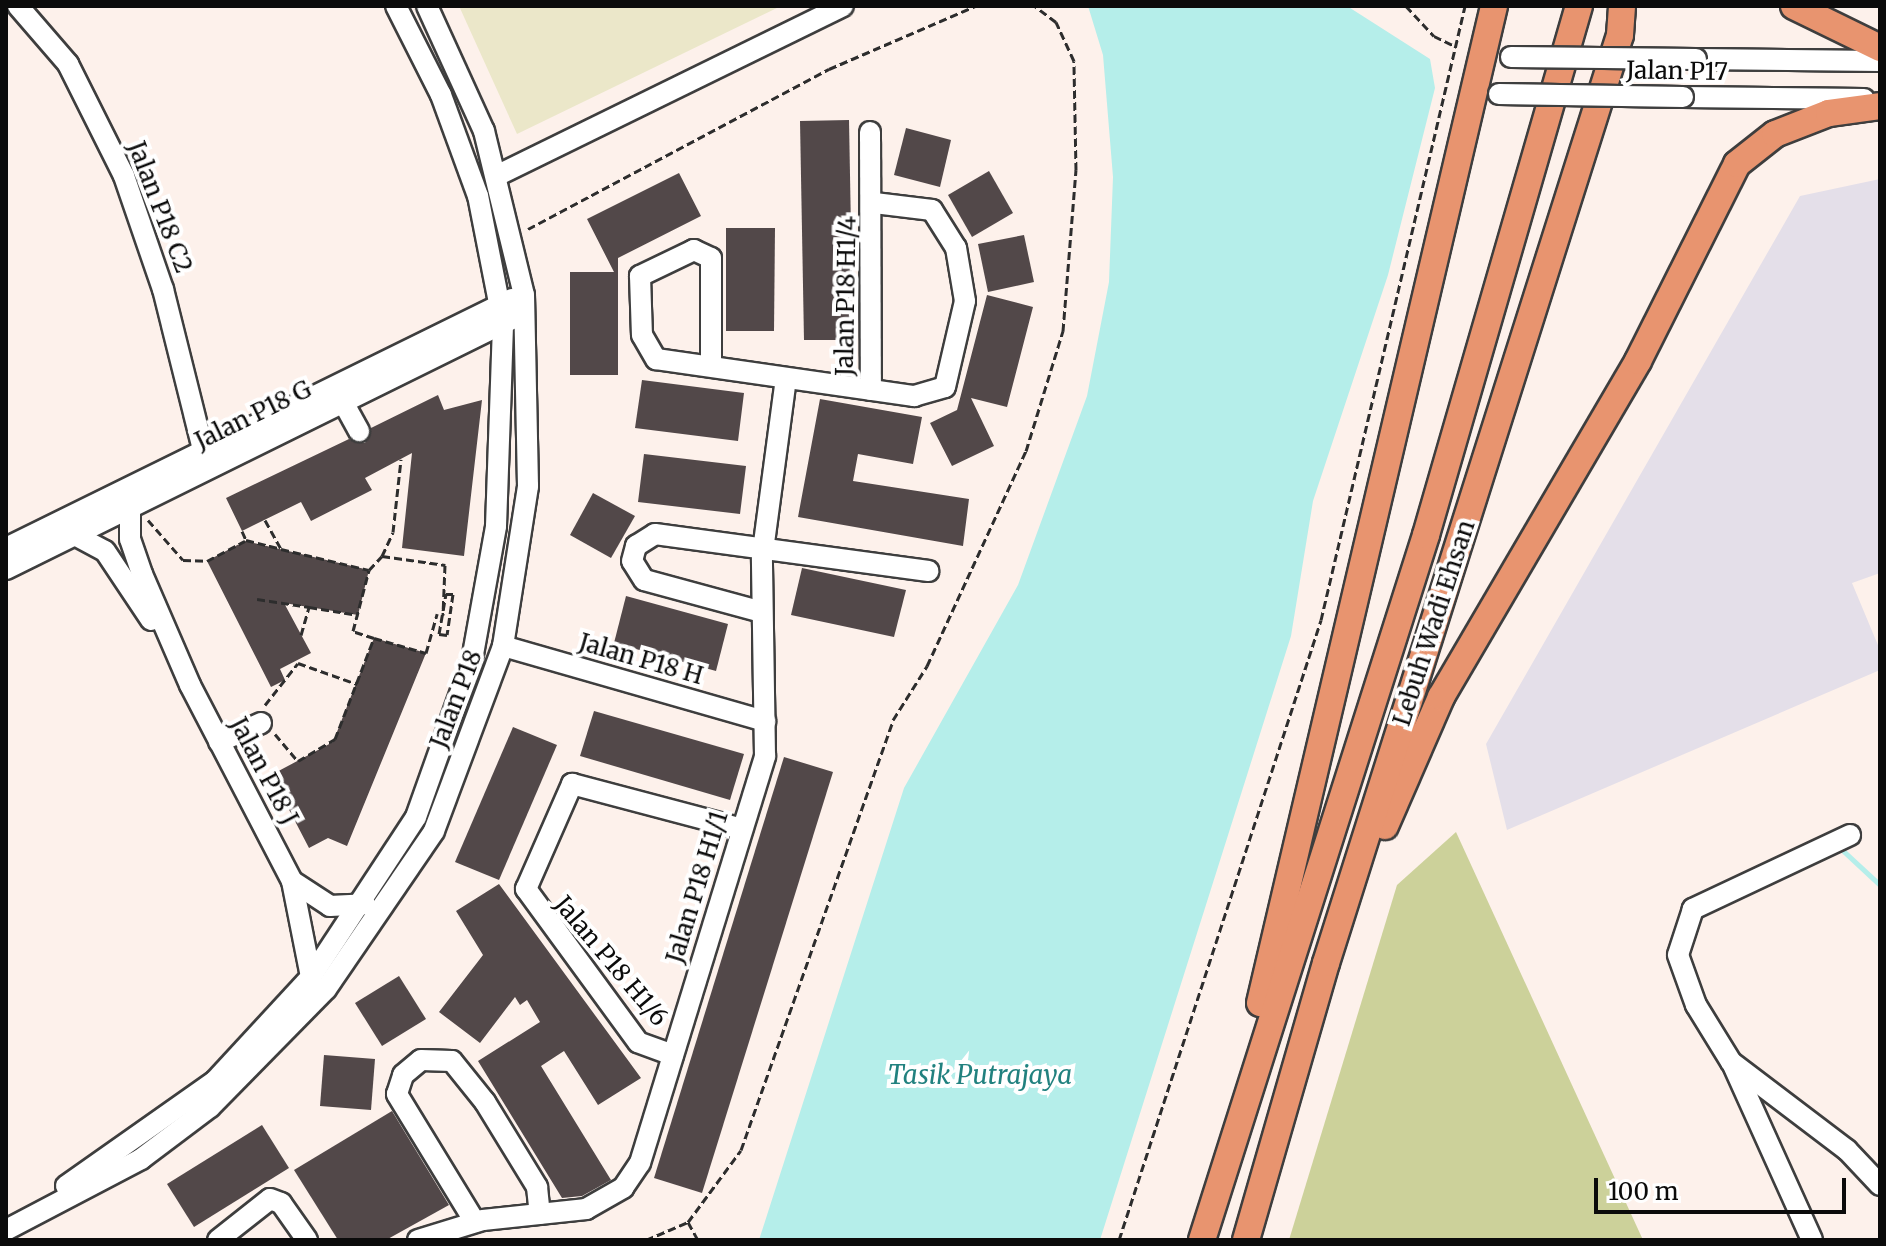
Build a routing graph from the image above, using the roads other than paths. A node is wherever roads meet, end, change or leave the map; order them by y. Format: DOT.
graph roads {
  1 [pos="18,6"];
  2 [pos="396,6"];
  3 [pos="427,6"];
  4 [pos="843,6"];
  5 [pos="1494,6"];
  6 [pos="1579,6"];
  7 [pos="1622,6"];
  8 [pos="1794,6"];
  9 [pos="1880,48"];
  10 [pos="1470,51"];
  11 [pos="1880,61"];
  12 [pos="1472,95"];
  13 [pos="1880,99"];
  14 [pos="1880,106"];
  15 [pos="870,132"];
  16 [pos="498,175"];
  17 [pos="874,203"];
  18 [pos="524,304"];
  19 [pos="502,313"];
  20 [pos="711,366"];
  21 [pos="786,379"];
  22 [pos="871,390"];
  23 [pos="338,392"];
  24 [pos="359,431"];
  25 [pos="203,450"];
  26 [pos="130,505"];
  27 [pos="71,533"];
  28 [pos="763,546"];
  29 [pos="6,548"];
  30 [pos="6,569"];
  31 [pos="929,571"];
  32 [pos="762,612"];
  33 [pos="503,646"];
  34 [pos="190,685"];
  35 [pos="765,721"];
  36 [pos="267,723"];
  37 [pos="219,742"];
  38 [pos="742,829"];
  39 [pos="1850,835"];
  40 [pos="292,881"];
  41 [pos="365,904"];
  42 [pos="1326,963"];
  43 [pos="311,977"];
  44 [pos="673,1055"];
  45 [pos="1731,1062"];
  46 [pos="1220,1180"];
  47 [pos="1880,1185"];
  48 [pos="540,1214"];
  49 [pos="6,1217"];
  50 [pos="475,1222"];
  51 [pos="6,1230"];
  52 [pos="218,1240"];
  53 [pos="307,1240"];
  54 [pos="418,1240"];
  55 [pos="1202,1240"];
  56 [pos="1246,1240"];
  57 [pos="1812,1240"];
  1 -- 25 [label="street, Jalan P18 C2"];
  2 -- 19 [label="street, Jalan P18"];
  3 -- 16 [label="street, Jalan P18"];
  4 -- 16 [label="street"];
  5 -- 10 [label="main road"];
  6 -- 46 [label="main road, Lebuh Wadi Ehsan"];
  7 -- 42 [label="main road, Lebuh Wadi Ehsan"];
  8 -- 9 [label="main road"];
  10 -- 11 [label="street, Jalan P17, bridge"];
  10 -- 12 [label="main road"];
  12 -- 13 [label="street, Jalan P17, bridge"];
  12 -- 46 [label="main road"];
  14 -- 42 [label="main road"];
  15 -- 17 [label="street, Jalan P18 H1/4"];
  16 -- 18 [label="street, Jalan P18"];
  17 -- 22 [label="street, Jalan P18 H1/4"];
  17 -- 22 [label="street, Jalan P18 H1/4"];
  18 -- 19 [label="street, Jalan P18 G"];
  18 -- 33 [label="street, Jalan P18"];
  19 -- 23 [label="street, Jalan P18 G"];
  19 -- 41 [label="street, Jalan P18"];
  20 -- 20 [label="street, Jalan P18 H1/4"];
  20 -- 21 [label="street, Jalan P18 H1/4"];
  21 -- 22 [label="street, Jalan P18 H1/4"];
  21 -- 28 [label="street, Jalan P18 H1/1"];
  23 -- 24 [label="street"];
  23 -- 25 [label="street, Jalan P18 G"];
  23 -- 26 [label="street, Jalan P18 G"];
  25 -- 29 [label="street, Jalan P18 G"];
  26 -- 27 [label="street, Jalan P18 G"];
  26 -- 34 [label="street, Jalan P18 J"];
  27 -- 30 [label="street, Jalan P18 G"];
  27 -- 34 [label="street, Jalan P18 J"];
  28 -- 31 [label="street"];
  28 -- 32 [label="street, Jalan P18 H1/1"];
  28 -- 32 [label="street"];
  32 -- 35 [label="street, Jalan P18 H1/1"];
  33 -- 35 [label="street, Jalan P18 H"];
  33 -- 51 [label="street, Jalan P18"];
  34 -- 37 [label="street, Jalan P18 J"];
  35 -- 38 [label="street, Jalan P18 H1/1"];
  36 -- 37 [label="street"];
  37 -- 40 [label="street, Jalan P18 J"];
  38 -- 44 [label="street, Jalan P18 H1/1"];
  38 -- 44 [label="street, Jalan P18 H1/6"];
  39 -- 45 [label="street"];
  40 -- 41 [label="street, Jalan P18 J"];
  40 -- 43 [label="street, Jalan P18 J"];
  41 -- 43 [label="street, Jalan P18"];
  42 -- 56 [label="main road, Lebuh Wadi Ehsan"];
  43 -- 49 [label="street, Jalan P18"];
  44 -- 48 [label="street, Jalan P18 H1/1"];
  45 -- 47 [label="street"];
  45 -- 57 [label="street"];
  46 -- 55 [label="main road, Lebuh Wadi Ehsan"];
  48 -- 50 [label="street, Jalan P18 H1/1"];
  48 -- 50 [label="street"];
  50 -- 54 [label="street, Jalan P18 H1/1"];
  52 -- 53 [label="street"];
}
